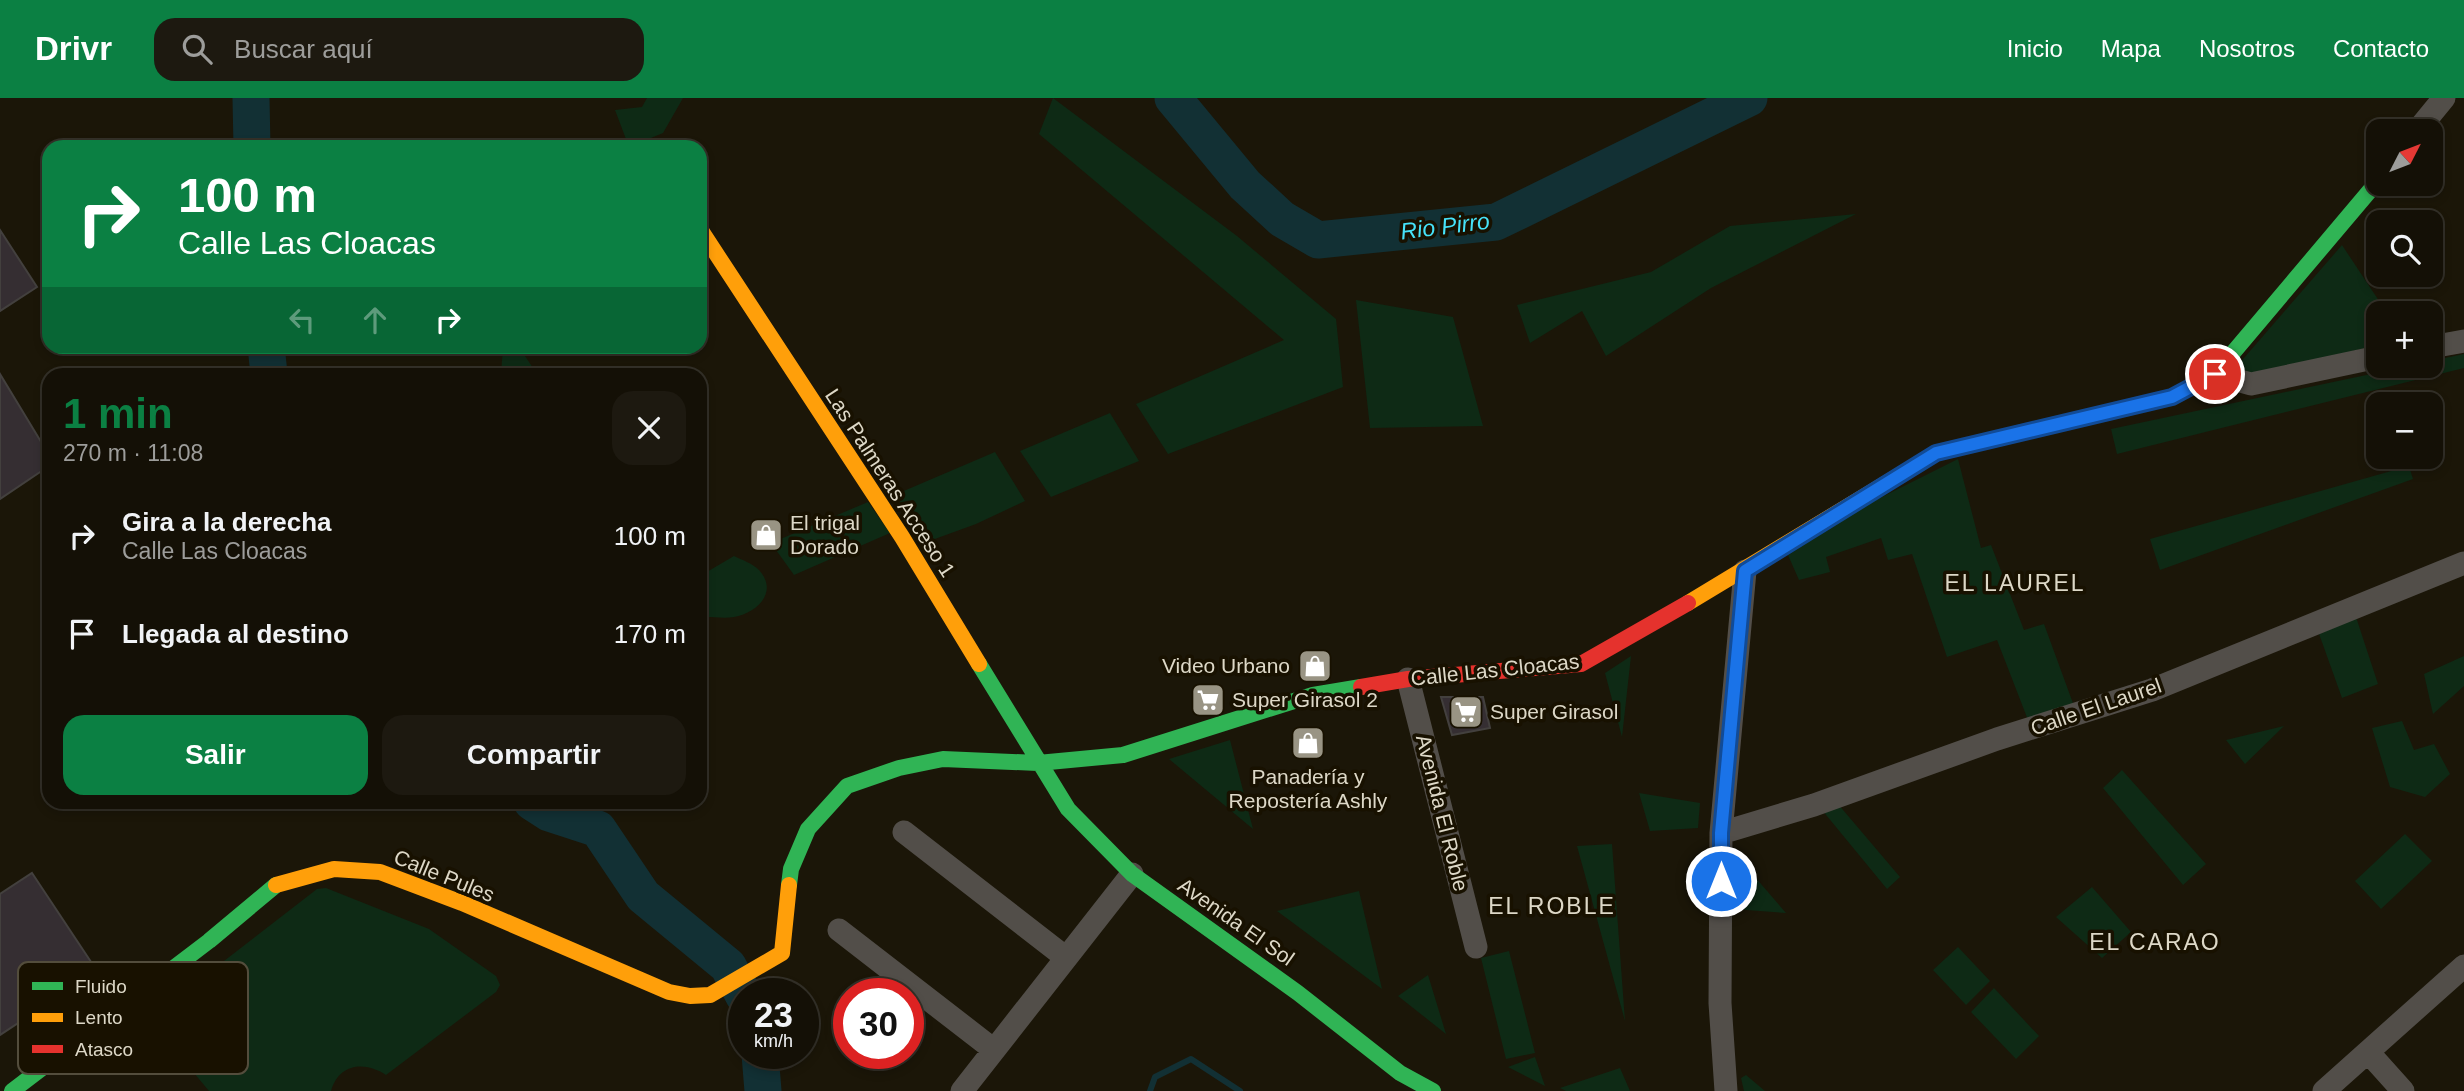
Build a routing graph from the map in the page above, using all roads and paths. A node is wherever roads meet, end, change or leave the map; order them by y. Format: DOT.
graph roads {
  1 [pos="2444,98"];
  2 [pos="2427,119"];
  3 [pos="2366,195"];
  4 [pos="707,240"];
  5 [pos="2464,341"];
  6 [pos="2443,345"];
  7 [pos="2366,360"];
  8 [pos="2215,374"];
  9 [pos="2464,563"];
  10 [pos="1745,571"];
  11 [pos="1408,679"];
  12 [pos="1038,762"];
  13 [pos="904,832"];
  14 [pos="1721,833"];
  15 [pos="1132,874"];
  16 [pos="839,930"];
  17 [pos="1476,947"];
  18 [pos="1065,957"];
  19 [pos="181,962"];
  20 [pos="2464,966"];
  21 [pos="710,995"];
  22 [pos="994,1050"];
  23 [pos="2368,1052"];
  24 [pos="34,1074"];
  25 [pos="12,1091"];
  26 [pos="962,1091"];
  27 [pos="1433,1091"];
  28 [pos="1726,1091"];
  29 [pos="2324,1091"];
  30 [pos="2403,1091"];
  1 -- 2 [label="street"];
  3 -- 8 [label="street, Calle Las Cloacas"];
  4 -- 12 [label="street, Las Palmeras Acceso 1"];
  5 -- 6 [label="street"];
  7 -- 8 [label="street"];
  8 -- 10 [label="street, Calle Las Cloacas"];
  9 -- 14 [label="street, Calle El Laurel"];
  10 -- 11 [label="street, Calle Las Cloacas"];
  10 -- 14 [label="street"];
  11 -- 12 [label="street, Calle Las Cloacas"];
  11 -- 17 [label="street, Avenida El Roble"];
  12 -- 15 [label="street, Avenida El Sol"];
  12 -- 21 [label="street, Calle Las Cloacas"];
  13 -- 18 [label="street"];
  14 -- 28 [label="street"];
  15 -- 18 [label="street"];
  15 -- 27 [label="street, Avenida El Sol"];
  16 -- 22 [label="street"];
  18 -- 22 [label="street"];
  19 -- 21 [label="street, Calle Pules"];
  20 -- 23 [label="street"];
  22 -- 26 [label="street"];
  23 -- 29 [label="street"];
  23 -- 30 [label="street"];
  24 -- 25 [label="street, Calle Pules"];
}
